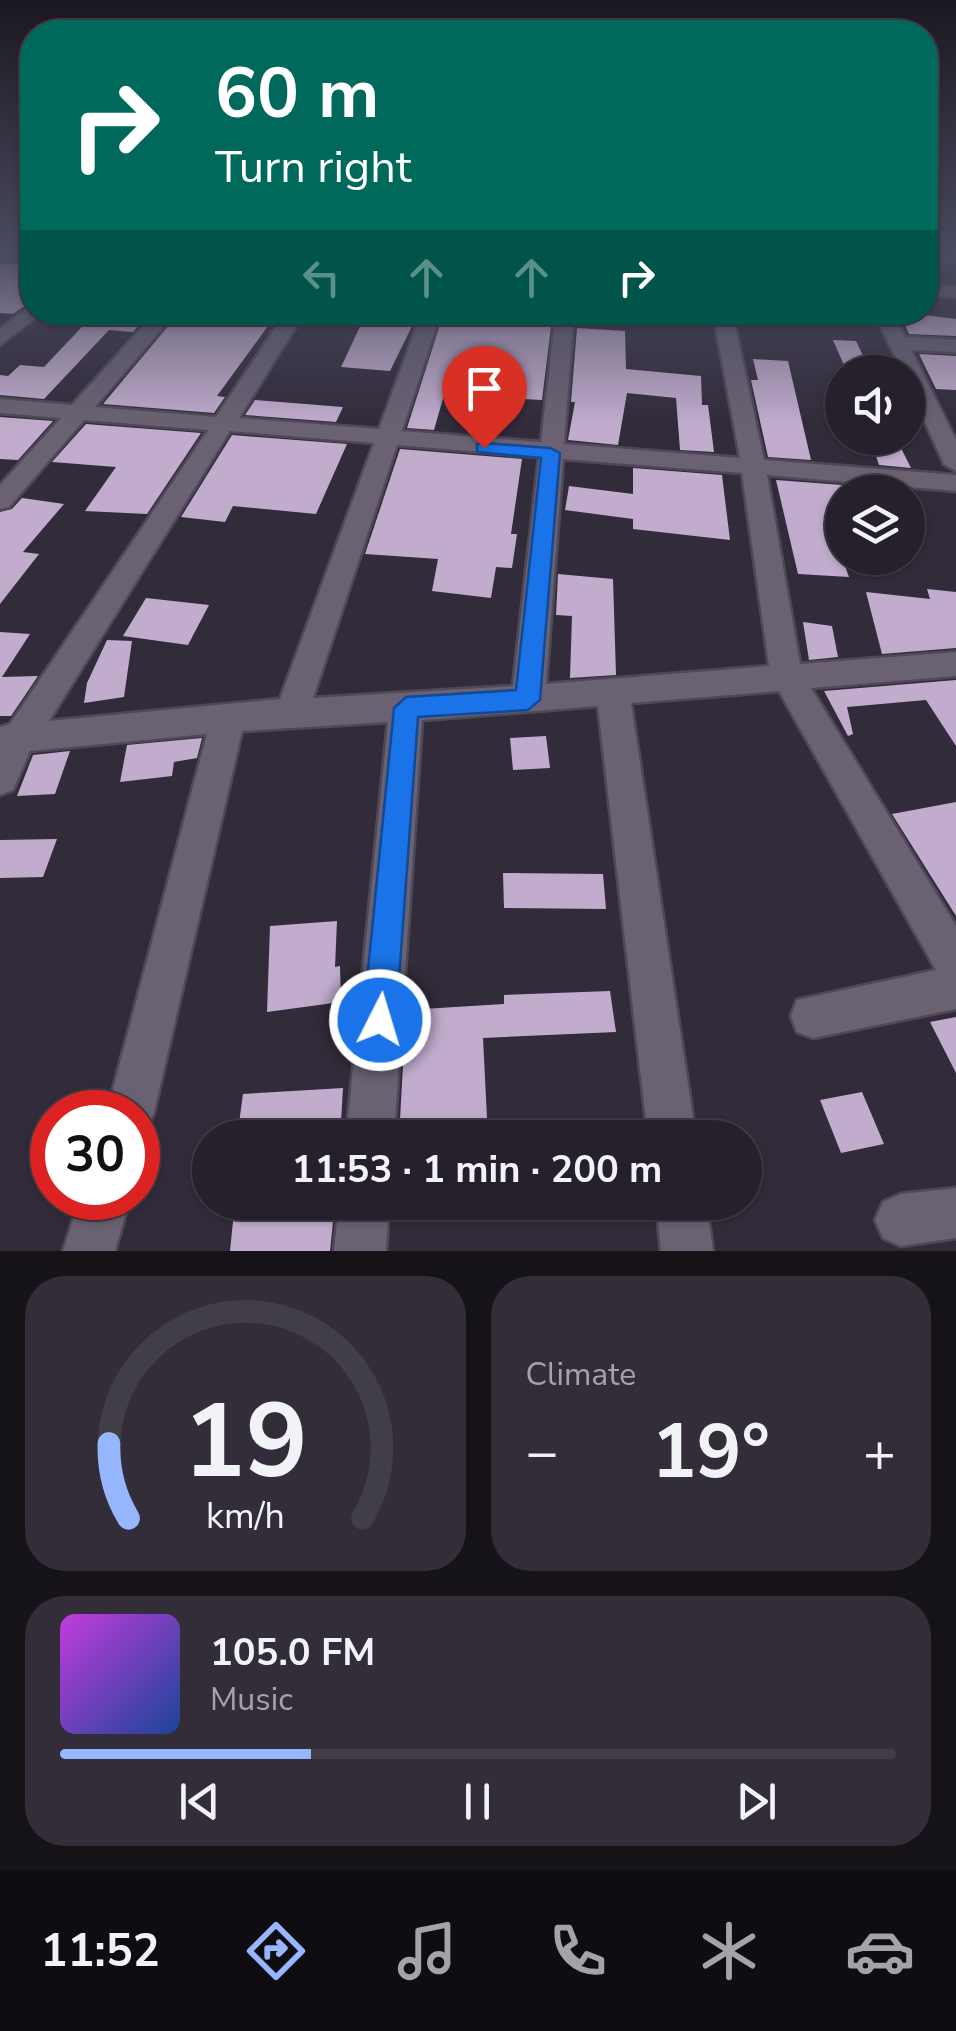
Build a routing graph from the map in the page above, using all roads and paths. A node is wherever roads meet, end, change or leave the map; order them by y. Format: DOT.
graph roads {
  1 [pos="20,322"];
  2 [pos="156,325"];
  3 [pos="288,325"];
  4 [pos="427,325"];
  5 [pos="564,325"];
  6 [pos="725,325"];
  7 [pos="889,325"];
  8 [pos="0,339"];
  9 [pos="898,343"];
  10 [pos="956,346"];
  11 [pos="0,406"];
  12 [pos="931,406"];
  13 [pos="956,408"];
  14 [pos="79,412"];
  15 [pos="226,427"];
  16 [pos="384,440"];
  17 [pos="550,453"];
  18 [pos="956,464"];
  19 [pos="754,470"];
  20 [pos="956,483"];
  21 [pos="0,501"];
  22 [pos="956,664"];
  23 [pos="786,675"];
  24 [pos="613,694"];
  25 [pos="528,700"];
  26 [pos="406,708"];
  27 [pos="292,712"];
  28 [pos="228,718"];
  29 [pos="10,738"];
  30 [pos="0,778"];
  31 [pos="956,965"];
  32 [pos="956,988"];
  33 [pos="813,1016"];
  34 [pos="136,1090"];
  35 [pos="372,1120"];
  36 [pos="670,1120"];
  37 [pos="956,1214"];
  38 [pos="99,1220"];
  39 [pos="363,1220"];
  40 [pos="683,1220"];
  41 [pos="901,1220"];
  42 [pos="90,1251"];
  43 [pos="360,1251"];
  44 [pos="687,1251"];
  1 -- 8 [label="street"];
  2 -- 14 [label="street"];
  3 -- 15 [label="street"];
  4 -- 16 [label="street"];
  5 -- 17 [label="street"];
  6 -- 19 [label="street"];
  7 -- 9 [label="street"];
  9 -- 10 [label="street"];
  9 -- 12 [label="street"];
  11 -- 14 [label="street"];
  12 -- 13 [label="street"];
  12 -- 18 [label="street"];
  14 -- 15 [label="street"];
  14 -- 21 [label="street"];
  15 -- 16 [label="street"];
  15 -- 29 [label="street"];
  16 -- 17 [label="street"];
  16 -- 27 [label="street"];
  17 -- 19 [label="street"];
  17 -- 25 [label="street"];
  19 -- 20 [label="street"];
  19 -- 23 [label="street"];
  22 -- 23 [label="street"];
  23 -- 24 [label="street"];
  23 -- 31 [label="street"];
  24 -- 25 [label="street"];
  24 -- 36 [label="street"];
  25 -- 26 [label="street"];
  26 -- 27 [label="street"];
  26 -- 35 [label="street"];
  27 -- 28 [label="street"];
  28 -- 29 [label="street"];
  28 -- 34 [label="street"];
  29 -- 30 [label="street"];
  32 -- 33 [label="street"];
  37 -- 41 [label="street"];
  38 -- 42 [label="street"];
  39 -- 43 [label="street"];
  40 -- 44 [label="street"];
}
